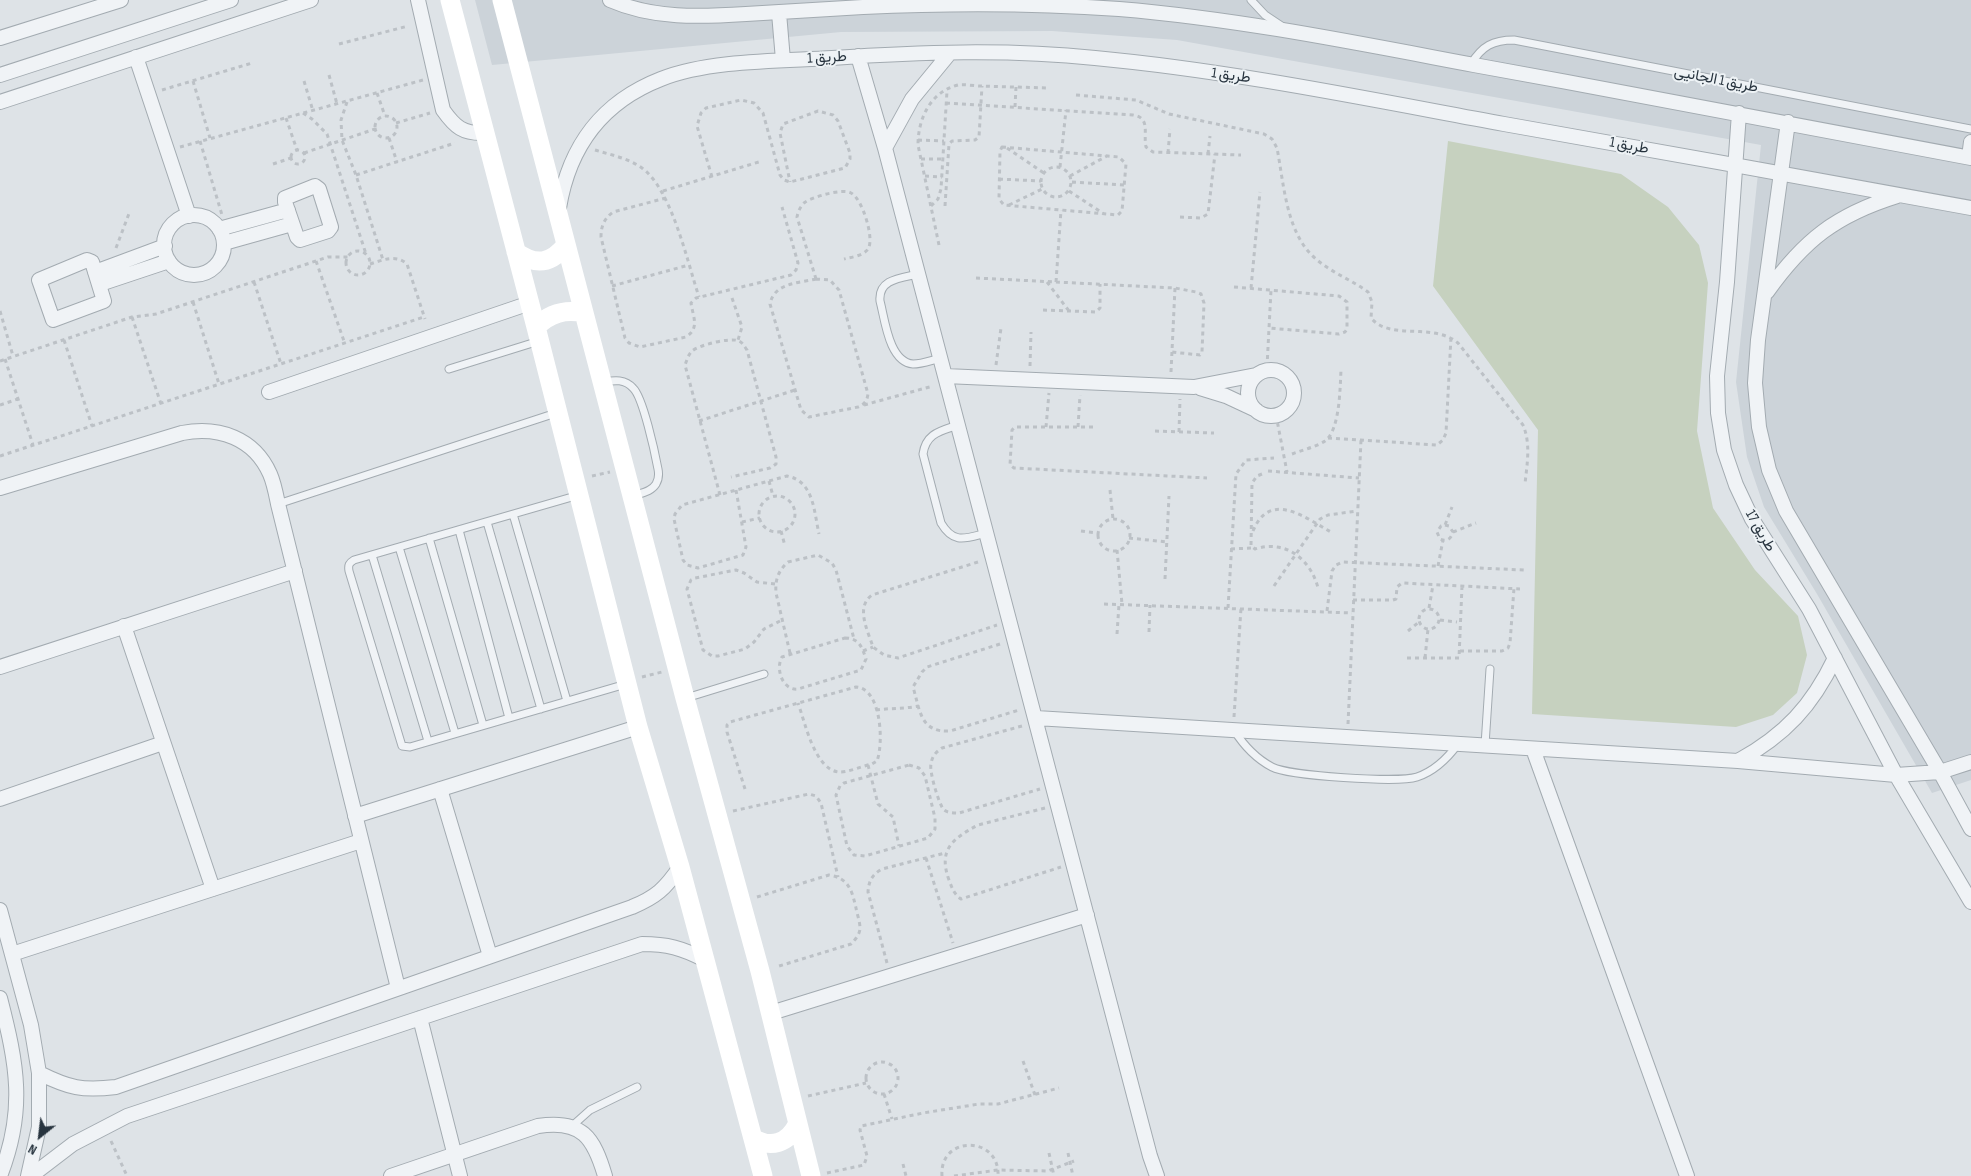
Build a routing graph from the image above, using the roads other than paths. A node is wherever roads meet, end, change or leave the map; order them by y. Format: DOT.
graph roads {
  1 [pos="121,0"];
  2 [pos="231,0"];
  3 [pos="311,0"];
  4 [pos="418,0"];
  5 [pos="450,0"];
  6 [pos="502,0"];
  7 [pos="610,0"];
  8 [pos="1251,0"];
  9 [pos="95,4"];
  10 [pos="1122,5"];
  11 [pos="778,13"];
  12 [pos="1289,31"];
  13 [pos="0,38"];
  14 [pos="949,54"];
  15 [pos="858,56"];
  16 [pos="136,57"];
  17 [pos="783,60"];
  18 [pos="1471,64"];
  19 [pos="0,75"];
  20 [pos="0,102"];
  21 [pos="1738,113"];
  22 [pos="1788,122"];
  23 [pos="1971,130"];
  24 [pos="478,133"];
  25 [pos="1971,142"];
  26 [pos="885,148"];
  27 [pos="1970,158"];
  28 [pos="1735,165"];
  29 [pos="1781,174"];
  30 [pos="1901,195"];
  31 [pos="1971,208"];
  32 [pos="288,210"];
  33 [pos="558,214"];
  34 [pos="189,216"];
  35 [pos="292,224"];
  36 [pos="222,228"];
  37 [pos="224,243"];
  38 [pos="566,245"];
  39 [pos="165,246"];
  40 [pos="516,252"];
  41 [pos="169,261"];
  42 [pos="918,274"];
  43 [pos="97,278"];
  44 [pos="1765,294"];
  45 [pos="530,303"];
  46 [pos="584,313"];
  47 [pos="538,334"];
  48 [pos="941,358"];
  49 [pos="448,369"];
  50 [pos="1261,373"];
  51 [pos="946,379"];
  52 [pos="602,382"];
  53 [pos="1182,386"];
  54 [pos="270,392"];
  55 [pos="1256,410"];
  56 [pos="558,412"];
  57 [pos="958,426"];
  58 [pos="0,488"];
  59 [pos="577,488"];
  60 [pos="632,496"];
  61 [pos="278,504"];
  62 [pos="513,514"];
  63 [pos="487,522"];
  64 [pos="459,530"];
  65 [pos="987,533"];
  66 [pos="429,538"];
  67 [pos="400,547"];
  68 [pos="372,555"];
  69 [pos="295,570"];
  70 [pos="124,626"];
  71 [pos="1835,658"];
  72 [pos="0,666"];
  73 [pos="1490,669"];
  74 [pos="764,674"];
  75 [pos="627,682"];
  76 [pos="685,698"];
  77 [pos="567,701"];
  78 [pos="541,709"];
  79 [pos="1035,715"];
  80 [pos="509,718"];
  81 [pos="483,725"];
  82 [pos="638,727"];
  83 [pos="1234,730"];
  84 [pos="455,733"];
  85 [pos="428,741"];
  86 [pos="163,743"];
  87 [pos="1458,744"];
  88 [pos="1485,745"];
  89 [pos="1533,749"];
  90 [pos="1738,761"];
  91 [pos="1971,762"];
  92 [pos="1940,772"];
  93 [pos="1896,775"];
  94 [pos="440,789"];
  95 [pos="0,799"];
  96 [pos="355,816"];
  97 [pos="1971,829"];
  98 [pos="361,841"];
  99 [pos="680,867"];
  100 [pos="212,889"];
  101 [pos="1971,902"];
  102 [pos="0,910"];
  103 [pos="1087,915"];
  104 [pos="12,954"];
  105 [pos="490,956"];
  106 [pos="705,960"];
  107 [pos="398,988"];
  108 [pos="0,998"];
  109 [pos="771,1013"];
  110 [pos="420,1018"];
  111 [pos="39,1072"];
  112 [pos="637,1087"];
  113 [pos="798,1125"];
  114 [pos="571,1127"];
  115 [pos="753,1138"];
  116 [pos="454,1154"];
  117 [pos="818,1175"];
  118 [pos="0,1176"];
  119 [pos="30,1176"];
  120 [pos="391,1176"];
  121 [pos="460,1176"];
  122 [pos="605,1176"];
  123 [pos="763,1176"];
  124 [pos="1157,1176"];
  125 [pos="1687,1176"];
  1 -- 9 [label="street"];
  2 -- 19 [label="street"];
  3 -- 16 [label="street"];
  4 -- 24 [label="street"];
  5 -- 24 [label="street"];
  6 -- 33 [label="street"];
  7 -- 11 [label="street"];
  8 -- 12 [label="lane"];
  9 -- 13 [label="street"];
  10 -- 11 [label="street"];
  10 -- 12 [label="street"];
  11 -- 17 [label="street"];
  12 -- 18 [label="street"];
  14 -- 15 [label="street, طريق 1"];
  14 -- 26 [label="street"];
  14 -- 28 [label="street, طريق 1"];
  15 -- 17 [label="street, طريق 1"];
  15 -- 26 [label="street"];
  16 -- 20 [label="street"];
  16 -- 34 [label="street"];
  17 -- 33 [label="street, طريق 1"];
  18 -- 21 [label="street"];
  18 -- 23 [label="lane, طريق 1 الجانيى"];
  21 -- 22 [label="street"];
  21 -- 28 [label="street, طريق 17"];
  22 -- 27 [label="street"];
  22 -- 29 [label="street"];
  24 -- 40 [label="street"];
  25 -- 27 [label="street"];
  26 -- 42 [label="street"];
  28 -- 29 [label="street, طريق 1"];
  28 -- 71 [label="street, طريق 17"];
  29 -- 30 [label="street, طريق 1"];
  29 -- 44 [label="street"];
  30 -- 31 [label="street, طريق 1"];
  30 -- 44 [label="street"];
  32 -- 35 [label="street"];
  32 -- 35 [label="street"];
  32 -- 36 [label="street"];
  33 -- 38 [label="street"];
  34 -- 36 [label="street"];
  34 -- 39 [label="street"];
  35 -- 37 [label="street"];
  36 -- 37 [label="street"];
  37 -- 41 [label="street"];
  38 -- 40 [label="street"];
  38 -- 46 [label="street"];
  39 -- 41 [label="street"];
  39 -- 43 [label="street"];
  40 -- 45 [label="street"];
  41 -- 43 [label="street"];
  42 -- 48 [label="street"];
  42 -- 48 [label="lane"];
  43 -- 43 [label="street"];
  44 -- 92 [label="street"];
  45 -- 47 [label="street"];
  45 -- 54 [label="street"];
  46 -- 47 [label="street"];
  46 -- 52 [label="street"];
  47 -- 49 [label="lane"];
  47 -- 56 [label="street"];
  48 -- 51 [label="street"];
  50 -- 53 [label="street"];
  50 -- 55 [label="street"];
  50 -- 55 [label="street"];
  51 -- 53 [label="street"];
  51 -- 57 [label="street"];
  52 -- 60 [label="street"];
  52 -- 60 [label="lane"];
  53 -- 55 [label="street"];
  56 -- 59 [label="street"];
  56 -- 61 [label="lane"];
  57 -- 65 [label="street"];
  57 -- 65 [label="lane"];
  58 -- 61 [label="street"];
  59 -- 62 [label="lane"];
  59 -- 75 [label="street"];
  60 -- 76 [label="street"];
  61 -- 69 [label="street"];
  62 -- 63 [label="lane"];
  62 -- 77 [label="lane"];
  63 -- 64 [label="lane"];
  63 -- 78 [label="lane"];
  64 -- 66 [label="lane"];
  64 -- 80 [label="lane"];
  65 -- 79 [label="street"];
  66 -- 67 [label="lane"];
  66 -- 81 [label="lane"];
  67 -- 68 [label="lane"];
  67 -- 84 [label="lane"];
  68 -- 85 [label="lane"];
  68 -- 85 [label="lane"];
  69 -- 70 [label="street"];
  69 -- 96 [label="street"];
  70 -- 72 [label="street"];
  70 -- 86 [label="street"];
  71 -- 90 [label="street"];
  71 -- 93 [label="street, طريق 17"];
  73 -- 88 [label="lane"];
  74 -- 76 [label="lane"];
  75 -- 77 [label="lane"];
  75 -- 82 [label="street"];
  76 -- 109 [label="street"];
  77 -- 78 [label="lane"];
  78 -- 80 [label="lane"];
  79 -- 83 [label="street"];
  79 -- 103 [label="street"];
  80 -- 81 [label="lane"];
  81 -- 84 [label="lane"];
  82 -- 94 [label="street"];
  82 -- 99 [label="street"];
  83 -- 87 [label="street"];
  83 -- 87 [label="lane"];
  84 -- 85 [label="lane"];
  86 -- 95 [label="street"];
  86 -- 100 [label="street"];
  87 -- 88 [label="street"];
  88 -- 89 [label="street"];
  89 -- 90 [label="street"];
  89 -- 125 [label="street"];
  90 -- 93 [label="street"];
  91 -- 92 [label="street"];
  92 -- 93 [label="street"];
  92 -- 97 [label="street"];
  93 -- 101 [label="street, طريق 17"];
  94 -- 96 [label="street"];
  94 -- 105 [label="street"];
  96 -- 98 [label="street"];
  98 -- 100 [label="street"];
  98 -- 107 [label="street"];
  99 -- 105 [label="street"];
  99 -- 106 [label="street"];
  100 -- 104 [label="street"];
  102 -- 104 [label="street"];
  103 -- 109 [label="street"];
  103 -- 124 [label="street"];
  104 -- 111 [label="street"];
  105 -- 107 [label="street"];
  106 -- 110 [label="street"];
  106 -- 115 [label="street"];
  107 -- 111 [label="street"];
  108 -- 118 [label="street"];
  109 -- 113 [label="street"];
  110 -- 116 [label="street"];
  110 -- 119 [label="street"];
  111 -- 119 [label="street"];
  112 -- 114 [label="lane"];
  113 -- 115 [label="street"];
  113 -- 117 [label="street"];
  114 -- 116 [label="street"];
  114 -- 122 [label="street"];
  115 -- 123 [label="street"];
  116 -- 120 [label="street"];
  116 -- 121 [label="street"];
}
